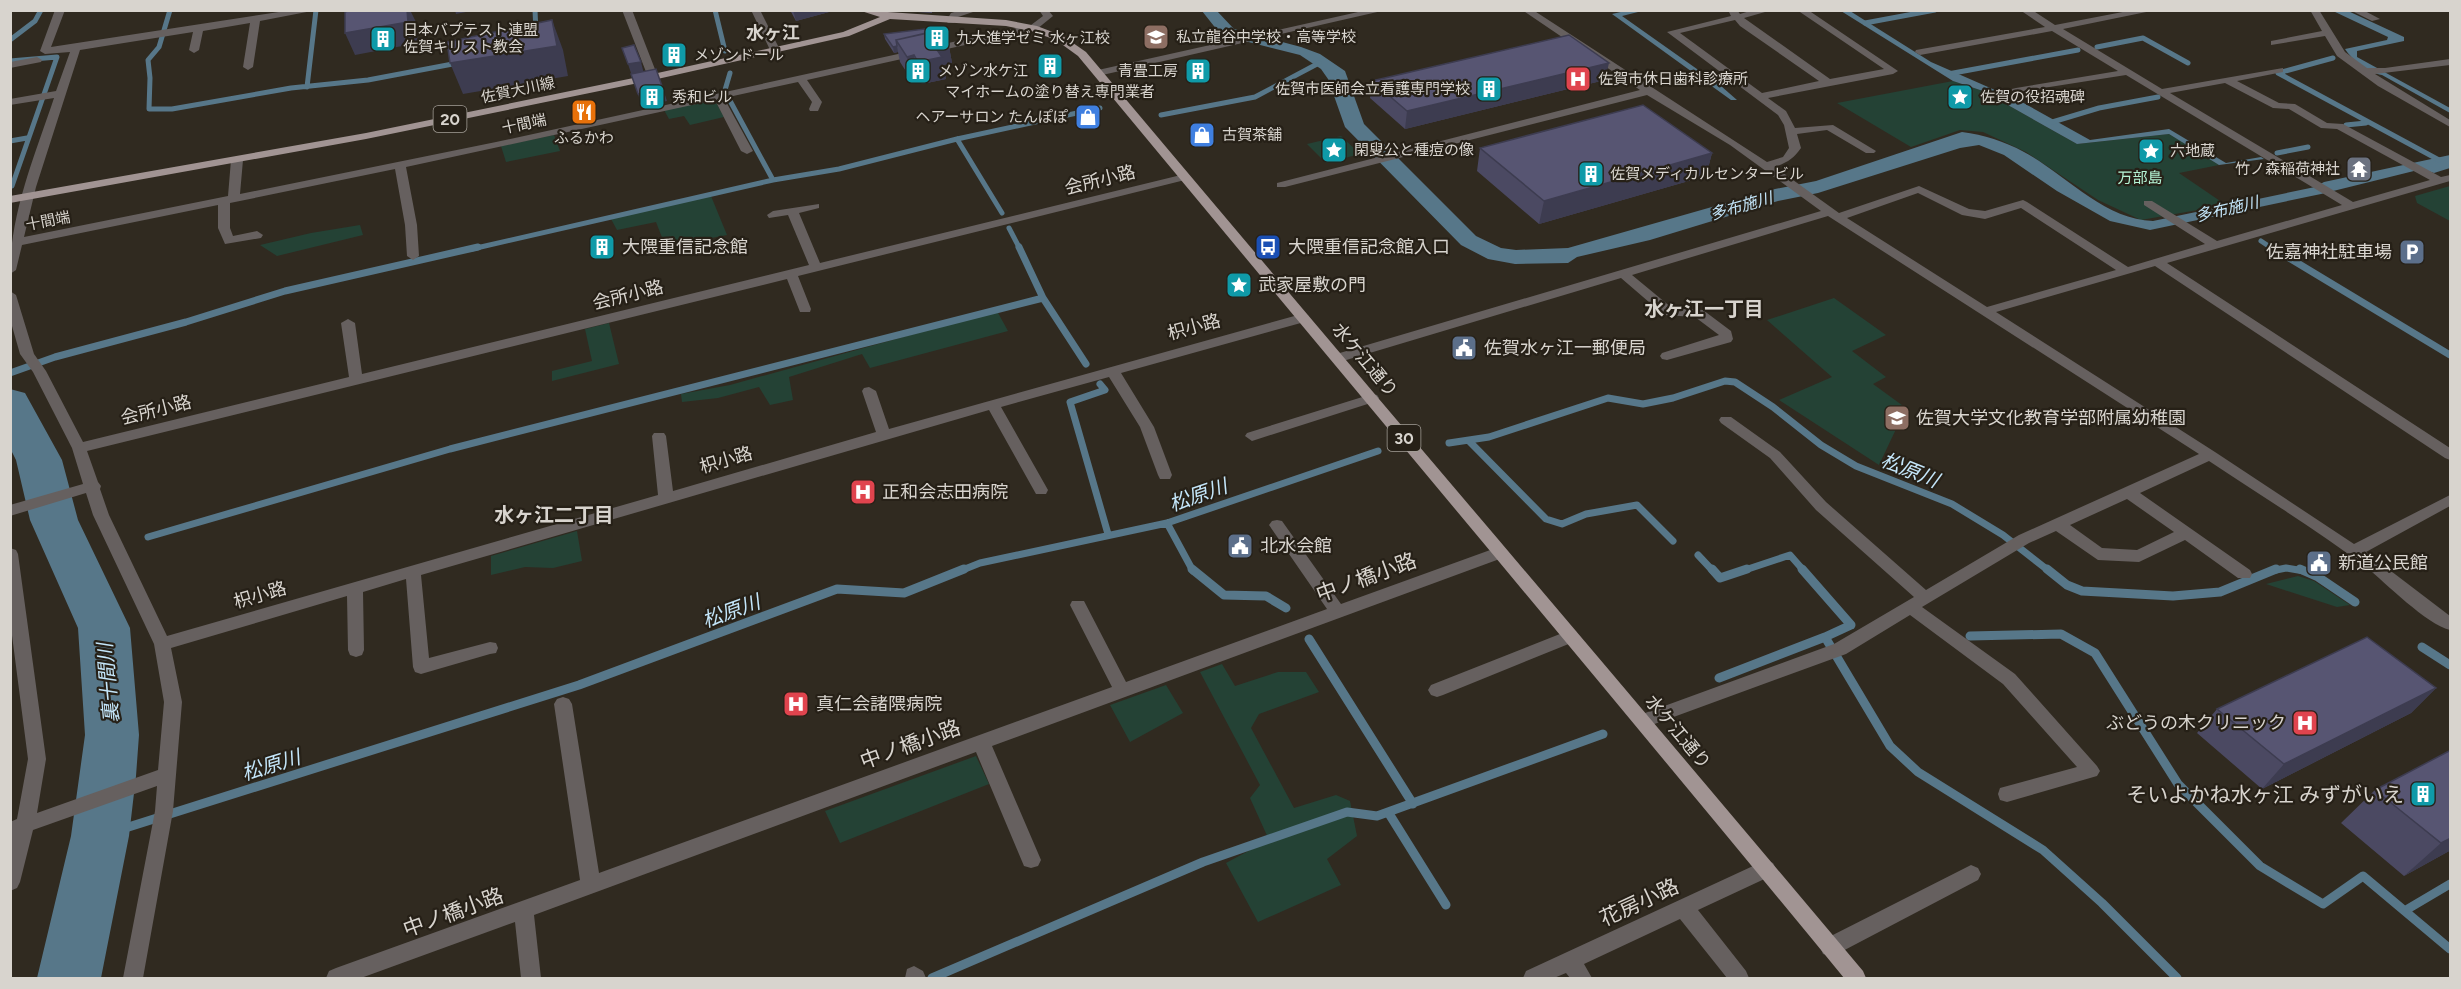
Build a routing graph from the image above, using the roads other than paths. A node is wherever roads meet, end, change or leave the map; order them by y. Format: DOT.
graph roads {
  1 [pos="60,10"];
  2 [pos="627,10"];
  3 [pos="755,10"];
  4 [pos="862,10"];
  5 [pos="975,10"];
  6 [pos="1043,10"];
  7 [pos="1382,10"];
  8 [pos="1526,10"];
  9 [pos="1768,10"];
  10 [pos="1801,10"];
  11 [pos="2024,10"];
  12 [pos="2152,10"];
  13 [pos="2314,10"];
  14 [pos="2354,10"];
  15 [pos="312,11"];
  16 [pos="1734,14"];
  17 [pos="251,17"];
  18 [pos="886,18"];
  19 [pos="2375,19"];
  20 [pos="951,21"];
  21 [pos="1034,27"];
  22 [pos="2054,28"];
  23 [pos="198,29"];
  24 [pos="2328,33"];
  25 [pos="2274,43"];
  26 [pos="76,48"];
  27 [pos="194,50"];
  28 [pos="776,52"];
  29 [pos="1920,52"];
  30 [pos="37,60"];
  31 [pos="2451,62"];
  32 [pos="10,65"];
  33 [pos="248,68"];
  34 [pos="2279,70"];
  35 [pos="2364,71"];
  36 [pos="2128,72"];
  37 [pos="1098,73"];
  38 [pos="653,77"];
  39 [pos="800,78"];
  40 [pos="2227,80"];
  41 [pos="1828,82"];
  42 [pos="1648,91"];
  43 [pos="2016,91"];
  44 [pos="2161,92"];
  45 [pos="56,95"];
  46 [pos="718,96"];
  47 [pos="1762,96"];
  48 [pos="10,102"];
  49 [pos="814,109"];
  50 [pos="2451,124"];
  51 [pos="1791,132"];
  52 [pos="747,151"];
  53 [pos="1870,151"];
  54 [pos="237,165"];
  55 [pos="400,165"];
  56 [pos="1766,166"];
  57 [pos="1185,177"];
  58 [pos="2445,180"];
  59 [pos="1281,185"];
  60 [pos="28,197"];
  61 [pos="10,200"];
  62 [pos="229,200"];
  63 [pos="2148,203"];
  64 [pos="815,206"];
  65 [pos="2352,206"];
  66 [pos="792,211"];
  67 [pos="1834,214"];
  68 [pos="773,216"];
  69 [pos="257,235"];
  70 [pos="19,242"];
  71 [pos="2215,245"];
  72 [pos="413,256"];
  73 [pos="2157,262"];
  74 [pos="816,268"];
  75 [pos="10,270"];
  76 [pos="2126,271"];
  77 [pos="1622,273"];
  78 [pos="791,274"];
  79 [pos="10,295"];
  80 [pos="805,309"];
  81 [pos="1986,311"];
  82 [pos="1303,318"];
  83 [pos="348,323"];
  84 [pos="1667,356"];
  85 [pos="1338,358"];
  86 [pos="1112,370"];
  87 [pos="356,380"];
  88 [pos="869,391"];
  89 [pos="1372,398"];
  90 [pos="992,404"];
  91 [pos="1726,420"];
  92 [pos="884,435"];
  93 [pos="659,436"];
  94 [pos="1252,436"];
  95 [pos="79,448"];
  96 [pos="2210,455"];
  97 [pos="2451,455"];
  98 [pos="1165,475"];
  99 [pos="89,488"];
  100 [pos="1041,490"];
  101 [pos="2128,492"];
  102 [pos="666,498"];
  103 [pos="2451,500"];
  104 [pos="13,510"];
  105 [pos="2058,524"];
  106 [pos="1277,525"];
  107 [pos="2186,533"];
  108 [pos="2354,551"];
  109 [pos="1499,553"];
  110 [pos="10,554"];
  111 [pos="413,571"];
  112 [pos="2244,574"];
  113 [pos="355,588"];
  114 [pos="1918,602"];
  115 [pos="1078,605"];
  116 [pos="1338,612"];
  117 [pos="2451,624"];
  118 [pos="1570,636"];
  119 [pos="162,644"];
  120 [pos="490,648"];
  121 [pos="356,650"];
  122 [pos="1437,690"];
  123 [pos="1122,691"];
  124 [pos="563,704"];
  125 [pos="1643,721"];
  126 [pos="981,742"];
  127 [pos="167,775"];
  128 [pos="2007,794"];
  129 [pos="25,825"];
  130 [pos="1030,860"];
  131 [pos="1766,869"];
  132 [pos="1971,874"];
  133 [pos="10,882"];
  134 [pos="591,885"];
  135 [pos="1684,908"];
  136 [pos="524,910"];
  137 [pos="1830,947"];
  138 [pos="1570,961"];
  139 [pos="133,978"];
  140 [pos="336,978"];
  141 [pos="531,978"];
  142 [pos="1533,978"];
  143 [pos="1582,978"];
  144 [pos="1738,978"];
  145 [pos="1856,978"];
  1 -- 26 [label="street"];
  2 -- 38 [label="street"];
  3 -- 28 [label="street"];
  4 -- 18 [label="main road, 水ケ江通り / 30"];
  5 -- 20 [label="street"];
  6 -- 21 [label="street"];
  7 -- 37 [label="street"];
  8 -- 42 [label="street"];
  9 -- 16 [label="street"];
  10 -- 41 [label="street"];
  11 -- 22 [label="street"];
  12 -- 22 [label="street"];
  13 -- 24 [label="street"];
  14 -- 19 [label="street"];
  15 -- 17 [label="street"];
  16 -- 41 [label="street"];
  16 -- 47 [label="street"];
  17 -- 23 [label="street"];
  17 -- 33 [label="street"];
  18 -- 20 [label="main road, 水ケ江通り / 30"];
  18 -- 28 [label="main road, 佐賀大川線 / 20"];
  20 -- 21 [label="main road, 水ケ江通り / 30"];
  21 -- 37 [label="main road, 水ケ江通り / 30"];
  21 -- 39 [label="street, 十間端"];
  22 -- 29 [label="street"];
  22 -- 36 [label="street"];
  23 -- 26 [label="street"];
  23 -- 27 [label="street"];
  24 -- 25 [label="street"];
  24 -- 35 [label="street"];
  26 -- 45 [label="street"];
  28 -- 38 [label="main road, 佐賀大川線 / 20"];
  30 -- 32 [label="street"];
  31 -- 35 [label="street"];
  34 -- 40 [label="street"];
  35 -- 50 [label="street"];
  36 -- 43 [label="street"];
  36 -- 44 [label="street"];
  37 -- 57 [label="main road, 水ケ江通り / 30"];
  38 -- 54 [label="main road, 佐賀大川線 / 20"];
  39 -- 46 [label="street, 十間端"];
  39 -- 49 [label="street"];
  40 -- 44 [label="street"];
  40 -- 58 [label="street"];
  41 -- 47 [label="street"];
  42 -- 56 [label="street"];
  42 -- 59 [label="street"];
  44 -- 65 [label="street"];
  45 -- 48 [label="street"];
  45 -- 60 [label="street"];
  46 -- 52 [label="street"];
  46 -- 55 [label="street, 十間端"];
  47 -- 51 [label="street"];
  51 -- 53 [label="street"];
  51 -- 56 [label="street"];
  54 -- 60 [label="main road, 佐賀大川線 / 20"];
  54 -- 62 [label="street"];
  55 -- 62 [label="street, 十間端"];
  55 -- 72 [label="street"];
  56 -- 67 [label="street"];
  57 -- 74 [label="street, 会所小路"];
  57 -- 82 [label="main road, 水ケ江通り / 30"];
  58 -- 65 [label="street"];
  60 -- 61 [label="main road, 佐賀大川線 / 20"];
  60 -- 70 [label="street"];
  62 -- 69 [label="street"];
  62 -- 70 [label="street, 十間端"];
  63 -- 71 [label="street"];
  64 -- 66 [label="street"];
  65 -- 71 [label="street"];
  66 -- 68 [label="street"];
  66 -- 74 [label="street"];
  67 -- 76 [label="street"];
  67 -- 77 [label="street"];
  67 -- 81 [label="street"];
  70 -- 75 [label="street"];
  71 -- 73 [label="street"];
  73 -- 76 [label="street"];
  73 -- 97 [label="street"];
  74 -- 78 [label="street, 会所小路"];
  76 -- 81 [label="street"];
  77 -- 84 [label="street"];
  77 -- 85 [label="street"];
  78 -- 80 [label="street"];
  78 -- 87 [label="street, 会所小路"];
  79 -- 95 [label="street"];
  81 -- 96 [label="street"];
  82 -- 85 [label="main road, 水ケ江通り / 30"];
  82 -- 86 [label="street, 枳小路"];
  83 -- 87 [label="street"];
  85 -- 89 [label="main road, 水ケ江通り / 30"];
  86 -- 90 [label="street, 枳小路"];
  86 -- 98 [label="street"];
  87 -- 95 [label="street, 会所小路"];
  88 -- 92 [label="street"];
  89 -- 94 [label="street"];
  89 -- 109 [label="main road, 水ケ江通り / 30"];
  90 -- 92 [label="street, 枳小路"];
  90 -- 100 [label="street"];
  91 -- 114 [label="street"];
  92 -- 102 [label="street, 枳小路"];
  93 -- 102 [label="street"];
  95 -- 99 [label="street"];
  96 -- 101 [label="street"];
  96 -- 108 [label="street"];
  99 -- 104 [label="street"];
  99 -- 119 [label="street"];
  101 -- 105 [label="street"];
  101 -- 107 [label="street"];
  102 -- 111 [label="street, 枳小路"];
  103 -- 108 [label="street"];
  105 -- 107 [label="street"];
  105 -- 114 [label="street"];
  106 -- 116 [label="street"];
  107 -- 112 [label="street"];
  108 -- 117 [label="street"];
  109 -- 116 [label="street, 中ノ橋小路"];
  109 -- 118 [label="main road, 水ケ江通り / 30"];
  110 -- 129 [label="street"];
  111 -- 113 [label="street, 枳小路"];
  111 -- 120 [label="street"];
  113 -- 119 [label="street, 枳小路"];
  113 -- 121 [label="street"];
  114 -- 125 [label="street"];
  114 -- 128 [label="street"];
  115 -- 123 [label="street"];
  116 -- 123 [label="street, 中ノ橋小路"];
  118 -- 122 [label="street"];
  118 -- 125 [label="main road, 水ケ江通り / 30"];
  119 -- 127 [label="street"];
  123 -- 126 [label="street, 中ノ橋小路"];
  124 -- 134 [label="street"];
  125 -- 131 [label="main road, 水ケ江通り / 30"];
  126 -- 130 [label="street"];
  126 -- 134 [label="street, 中ノ橋小路"];
  127 -- 129 [label="street"];
  127 -- 139 [label="street"];
  129 -- 133 [label="street"];
  131 -- 135 [label="street, 花房小路"];
  131 -- 137 [label="main road, 水ケ江通り / 30"];
  132 -- 137 [label="street"];
  134 -- 136 [label="street, 中ノ橋小路"];
  135 -- 138 [label="street, 花房小路"];
  135 -- 144 [label="street"];
  136 -- 140 [label="street, 中ノ橋小路"];
  136 -- 141 [label="street"];
  137 -- 145 [label="main road, 水ケ江通り / 30"];
  138 -- 142 [label="street, 花房小路"];
  138 -- 143 [label="street"];
}
